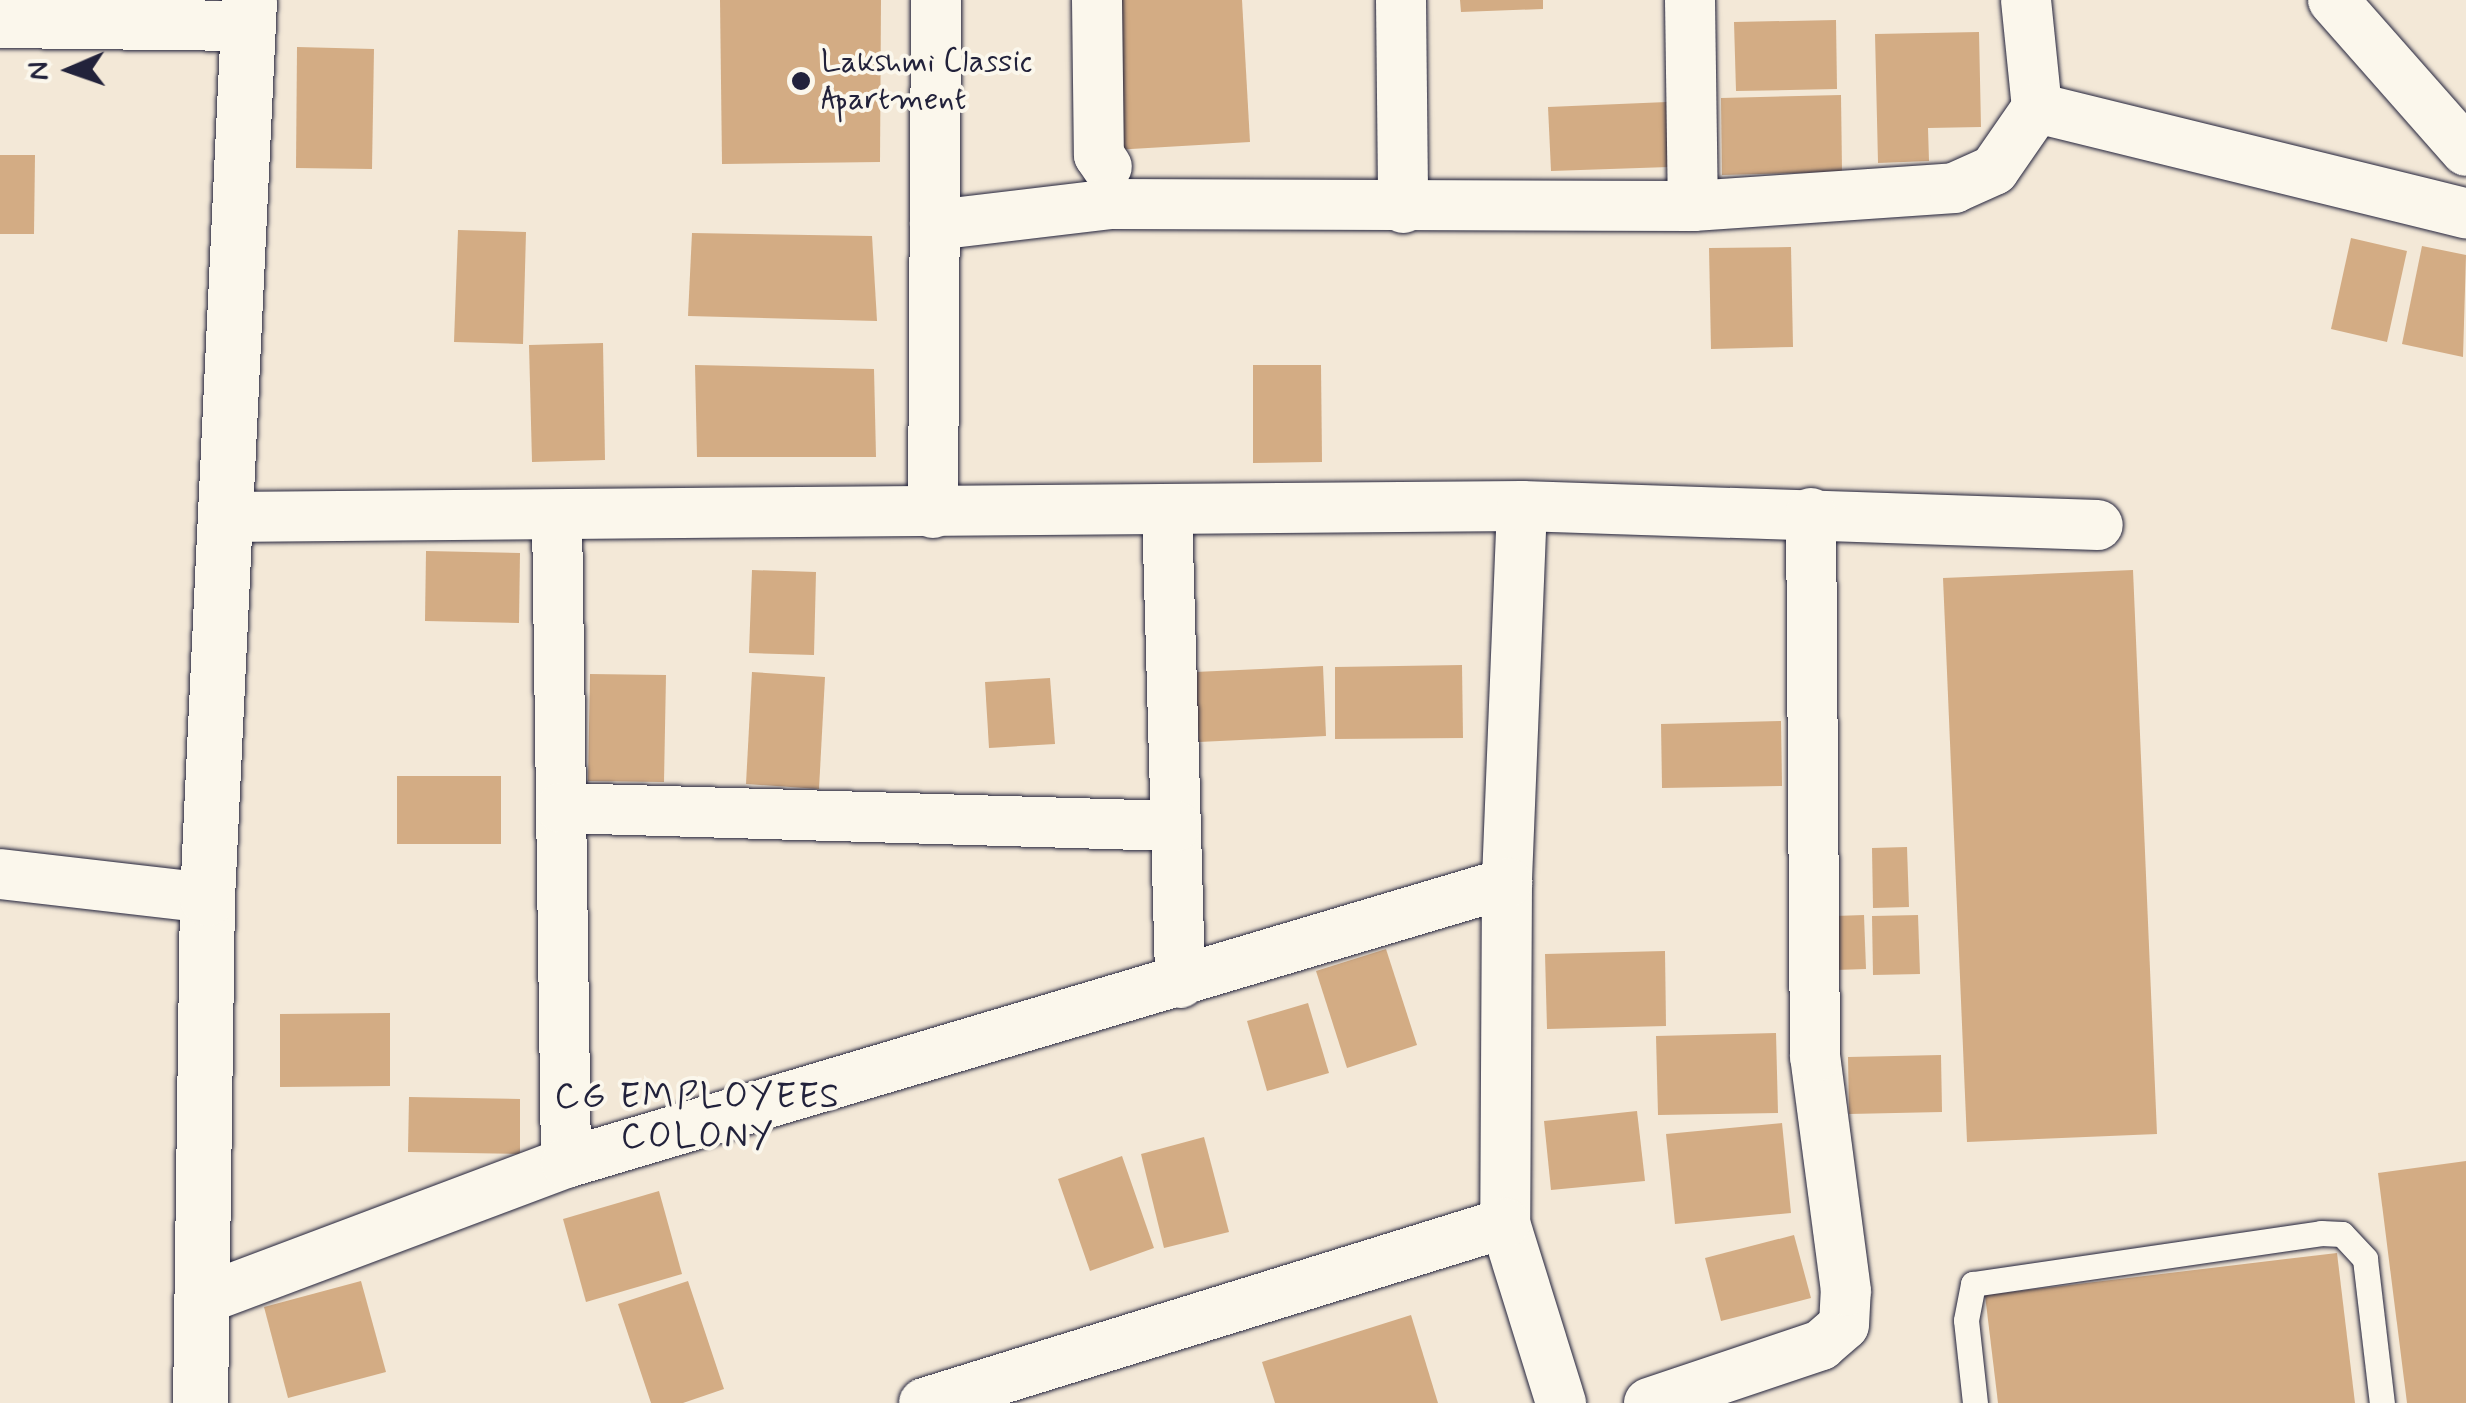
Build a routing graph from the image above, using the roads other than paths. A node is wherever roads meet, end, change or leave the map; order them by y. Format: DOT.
graph roads {
  1 [pos="936,0"];
  2 [pos="1098,0"];
  3 [pos="1402,0"];
  4 [pos="1690,0"];
  5 [pos="2026,0"];
  6 [pos="2333,0"];
  7 [pos="248,13"];
  8 [pos="0,23"];
  9 [pos="2037,108"];
  10 [pos="2466,152"];
  11 [pos="1107,167"];
  12 [pos="1693,206"];
  13 [pos="1404,208"];
  14 [pos="2466,213"];
  15 [pos="936,225"];
  16 [pos="1522,506"];
  17 [pos="1167,510"];
  18 [pos="1811,513"];
  19 [pos="932,514"];
  20 [pos="557,515"];
  21 [pos="225,518"];
  22 [pos="2098,525"];
  23 [pos="561,808"];
  24 [pos="1176,826"];
  25 [pos="0,874"];
  26 [pos="1507,883"];
  27 [pos="207,898"];
  28 [pos="1180,983"];
  29 [pos="566,1163"];
  30 [pos="1505,1223"];
  31 [pos="201,1300"];
  32 [pos="200,1403"];
  33 [pos="924,1403"];
  34 [pos="1561,1403"];
  35 [pos="1649,1403"];
  36 [pos="1975,1403"];
  37 [pos="2382,1403"];
  1 -- 15 [label="street"];
  2 -- 11 [label="street"];
  3 -- 13 [label="street"];
  4 -- 12 [label="street"];
  5 -- 9 [label="street"];
  6 -- 10 [label="street"];
  7 -- 8 [label="street"];
  7 -- 21 [label="street"];
  9 -- 12 [label="street"];
  9 -- 14 [label="street"];
  12 -- 13 [label="street"];
  13 -- 15 [label="street"];
  15 -- 19 [label="street"];
  16 -- 17 [label="street"];
  16 -- 18 [label="street"];
  16 -- 26 [label="street"];
  17 -- 19 [label="street"];
  17 -- 24 [label="street"];
  18 -- 22 [label="street"];
  18 -- 35 [label="street"];
  19 -- 20 [label="street"];
  20 -- 21 [label="street"];
  20 -- 23 [label="street"];
  21 -- 27 [label="street"];
  23 -- 24 [label="street"];
  23 -- 29 [label="street"];
  24 -- 28 [label="street"];
  25 -- 27 [label="street"];
  26 -- 28 [label="street"];
  26 -- 30 [label="street"];
  27 -- 31 [label="street"];
  28 -- 29 [label="street"];
  29 -- 31 [label="street"];
  30 -- 33 [label="street"];
  30 -- 34 [label="street"];
  31 -- 32 [label="street"];
  36 -- 37 [label="lane"];
}
